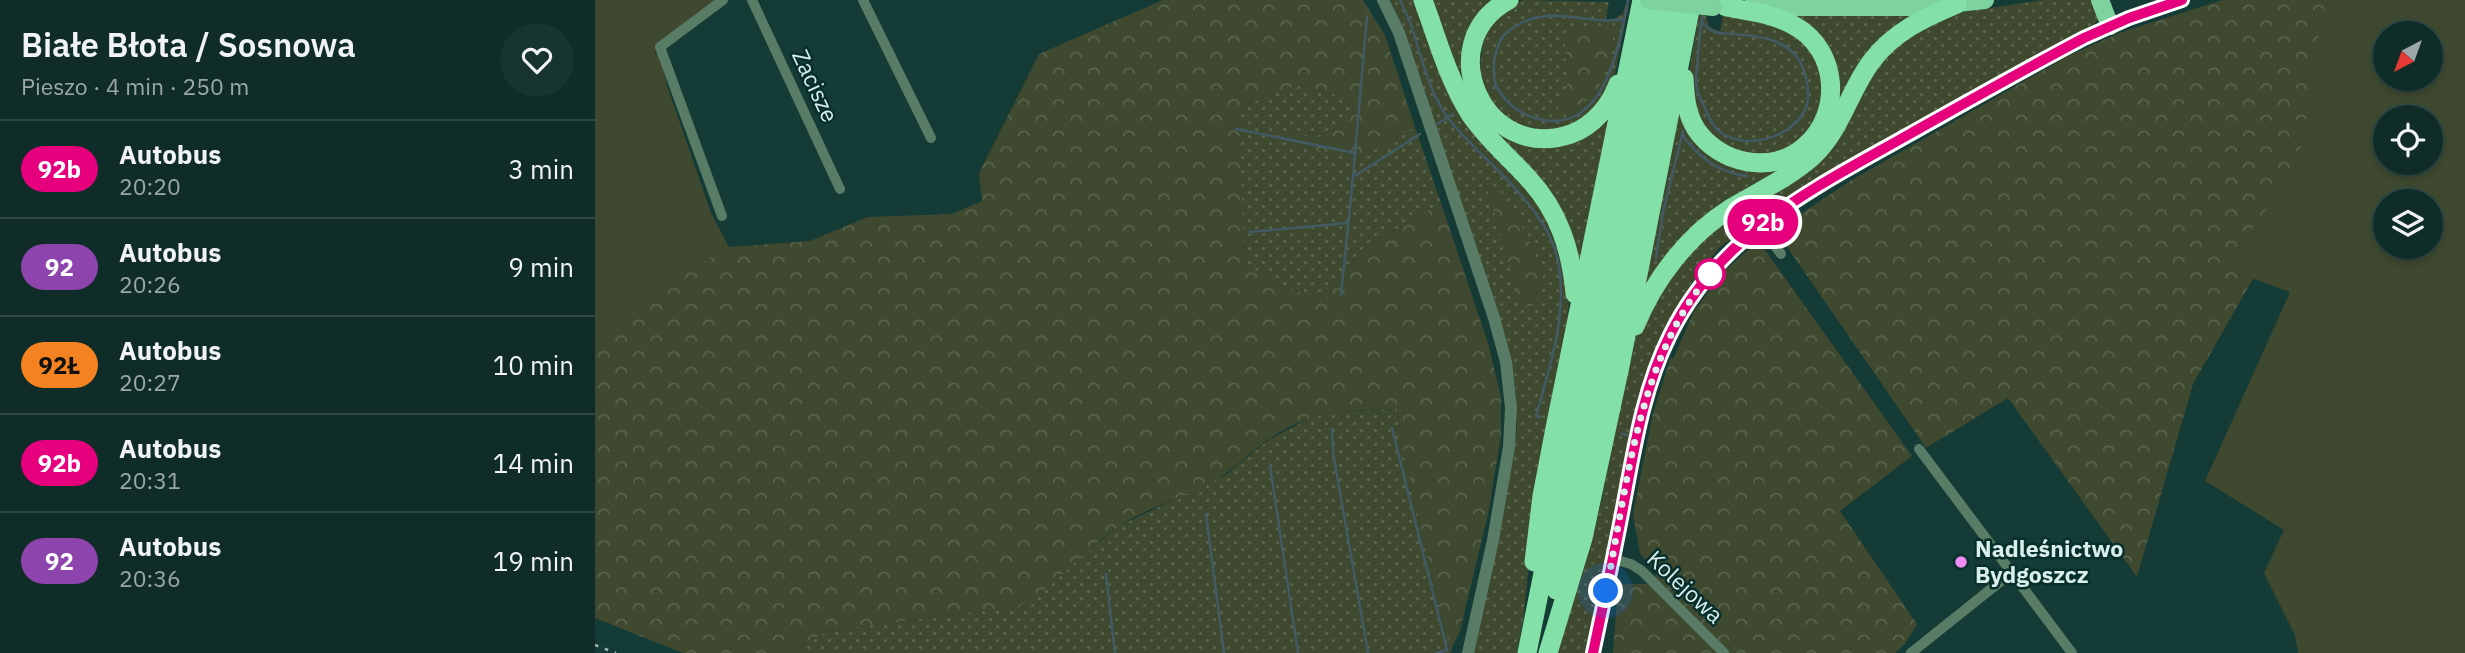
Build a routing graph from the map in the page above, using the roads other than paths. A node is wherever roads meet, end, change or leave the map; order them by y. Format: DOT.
graph roads {
  1 [pos="723,0"];
  2 [pos="752,0"];
  3 [pos="863,0"];
  4 [pos="1383,0"];
  5 [pos="1423,0"];
  6 [pos="1509,0"];
  7 [pos="1641,0"];
  8 [pos="1649,0"];
  9 [pos="1658,0"];
  10 [pos="1676,0"];
  11 [pos="1692,0"];
  12 [pos="1985,0"];
  13 [pos="2100,0"];
  14 [pos="2182,0"];
  15 [pos="1957,4"];
  16 [pos="1720,7"];
  17 [pos="2110,26"];
  18 [pos="1684,38"];
  19 [pos="1632,51"];
  20 [pos="930,138"];
  21 [pos="840,189"];
  22 [pos="722,216"];
  23 [pos="1760,225"];
  24 [pos="1781,254"];
  25 [pos="1574,330"];
  26 [pos="1620,366"];
  27 [pos="1919,449"];
  28 [pos="1613,559"];
  29 [pos="2011,573"];
  30 [pos="1532,629"];
  31 [pos="1468,653"];
  32 [pos="1527,653"];
  33 [pos="1546,653"];
  34 [pos="1593,653"];
  35 [pos="1724,653"];
  36 [pos="1911,653"];
  37 [pos="2072,653"];
  1 -- 22 [label="street"];
  2 -- 21 [label="street, Zacisze"];
  3 -- 20 [label="street"];
  4 -- 31 [label="street"];
  5 -- 25 [label="highway"];
  6 -- 19 [label="highway"];
  7 -- 19 [label="highway"];
  8 -- 16 [label="highway, bridge"];
  9 -- 30 [label="highway"];
  10 -- 33 [label="highway"];
  11 -- 18 [label="highway"];
  12 -- 15 [label="highway"];
  13 -- 17 [label="highway"];
  14 -- 17 [label="street"];
  15 -- 16 [label="highway"];
  15 -- 26 [label="highway"];
  16 -- 18 [label="highway"];
  17 -- 23 [label="street"];
  18 -- 26 [label="highway"];
  19 -- 25 [label="highway"];
  23 -- 24 [label="street"];
  23 -- 28 [label="street"];
  25 -- 30 [label="highway"];
  26 -- 33 [label="highway"];
  27 -- 29 [label="street"];
  28 -- 34 [label="street"];
  28 -- 35 [label="street, Kolejowa"];
  29 -- 36 [label="street"];
  29 -- 37 [label="street"];
  30 -- 32 [label="highway"];
}
